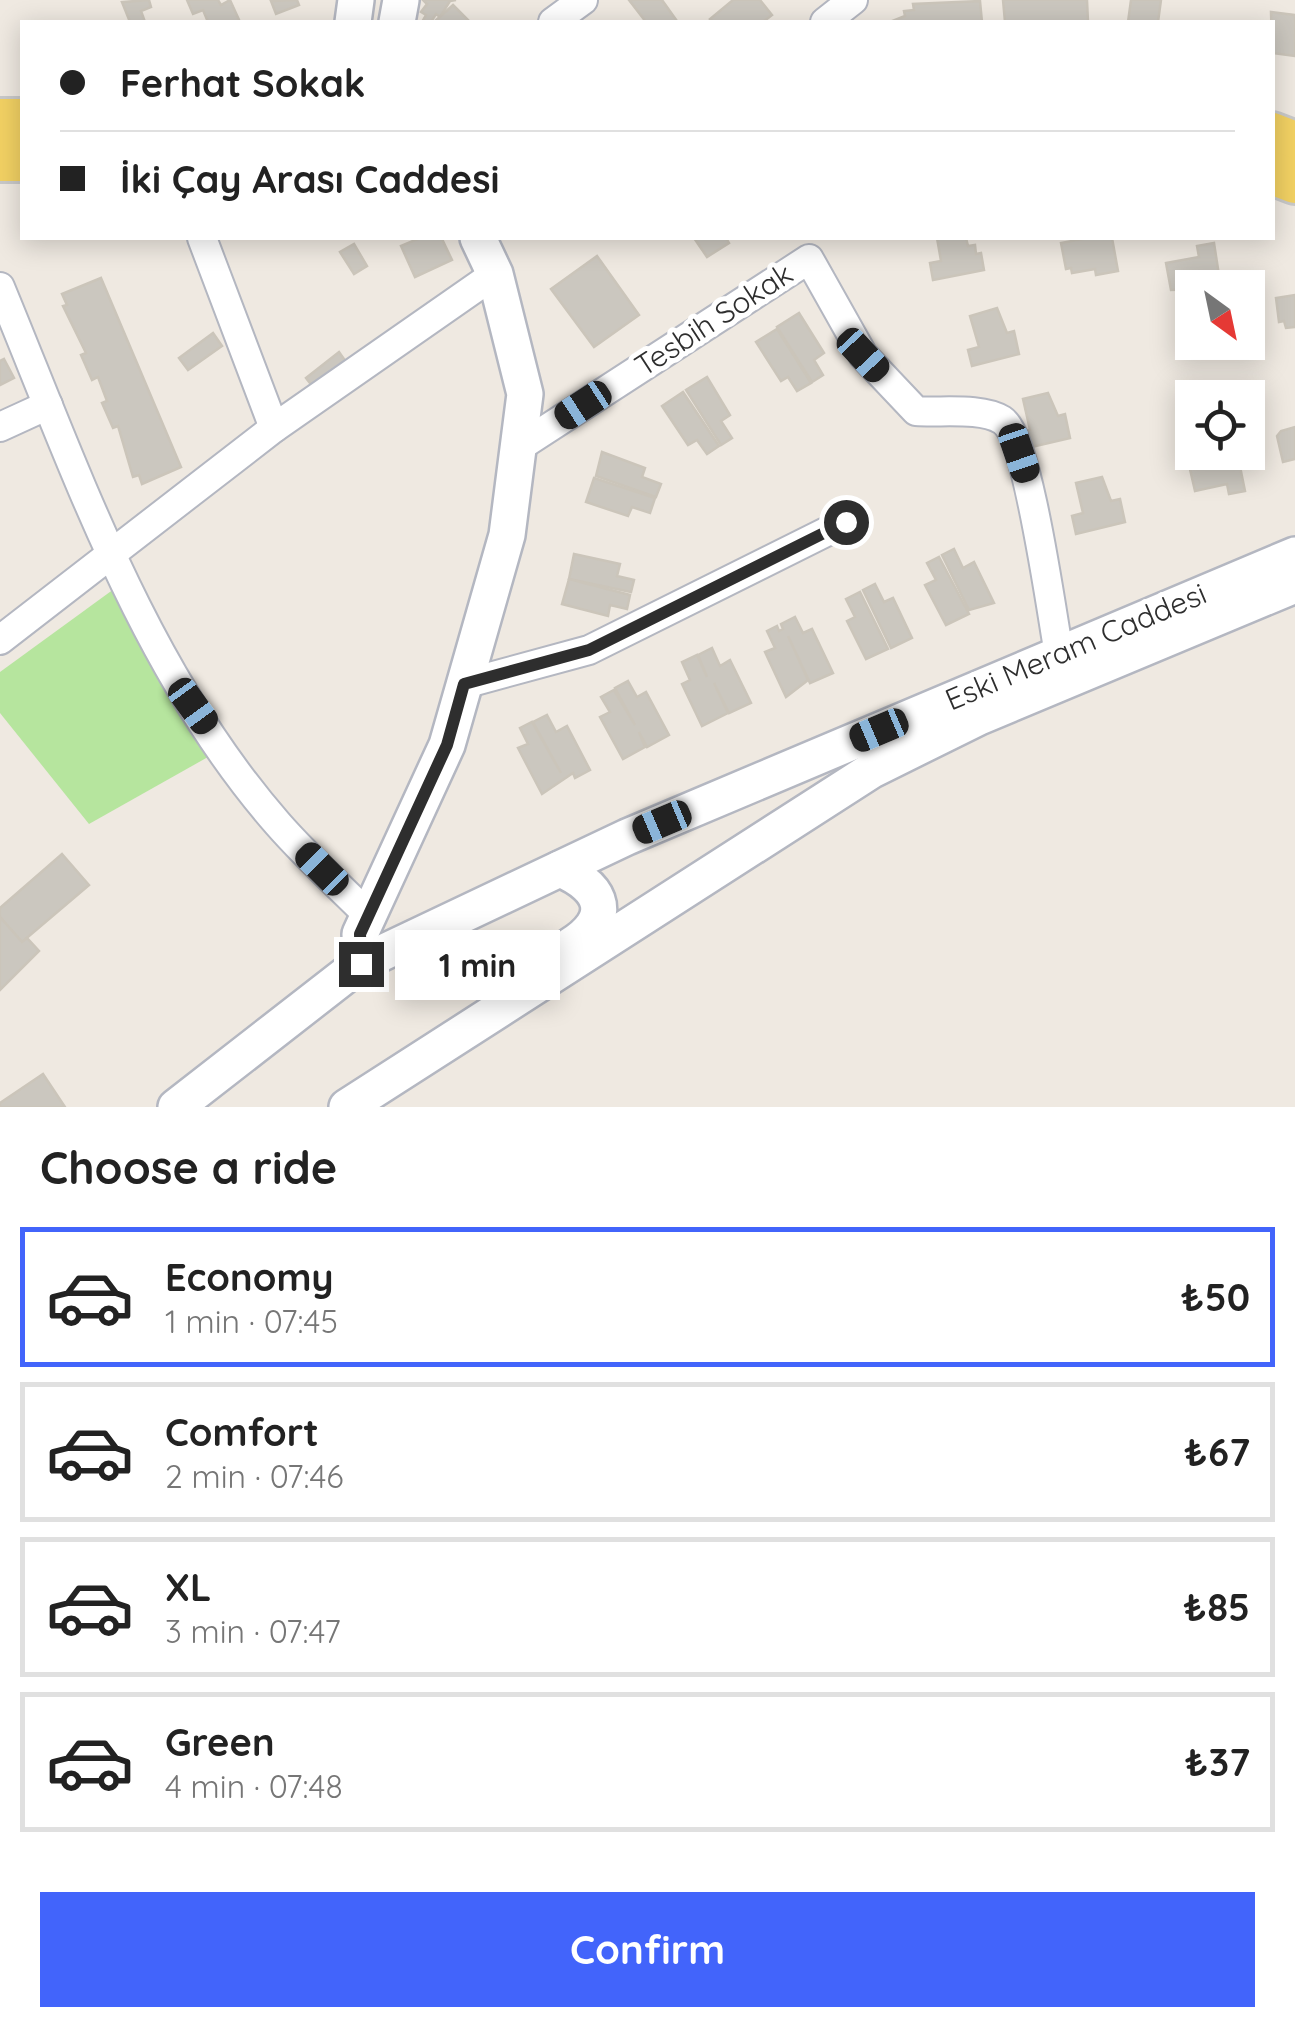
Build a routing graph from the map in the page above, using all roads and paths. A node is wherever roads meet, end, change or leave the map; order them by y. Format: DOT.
graph roads {
  1 [pos="583,0"];
  2 [pos="853,0"];
  3 [pos="555,20"];
  4 [pos="828,20"];
  5 [pos="203,240"];
  6 [pos="479,240"];
  7 [pos="495,274"];
  8 [pos="0,287"];
  9 [pos="48,405"];
  10 [pos="0,427"];
  11 [pos="274,428"];
  12 [pos="518,447"];
  13 [pos="846,522"];
  14 [pos="110,554"];
  15 [pos="1295,555"];
  16 [pos="1295,585"];
  17 [pos="0,640"];
  18 [pos="1059,654"];
  19 [pos="464,684"];
  20 [pos="560,869"];
  21 [pos="368,915"];
  22 [pos="361,964"];
  23 [pos="359,1099"];
  24 [pos="176,1107"];
  1 -- 3 [label="street"];
  2 -- 4 [label="street"];
  5 -- 11 [label="street"];
  6 -- 7 [label="street"];
  7 -- 11 [label="street"];
  7 -- 12 [label="street"];
  8 -- 9 [label="street"];
  9 -- 10 [label="street"];
  9 -- 14 [label="street"];
  11 -- 14 [label="street"];
  12 -- 18 [label="street, Tesbih Sokak"];
  12 -- 19 [label="street"];
  13 -- 19 [label="street"];
  14 -- 17 [label="street"];
  14 -- 21 [label="street"];
  15 -- 18 [label="street, Eski Meram Caddesi"];
  16 -- 23 [label="street, Eski Meram Caddesi"];
  18 -- 20 [label="street, Eski Meram Caddesi"];
  19 -- 21 [label="street"];
  20 -- 22 [label="street, Eski Meram Caddesi"];
  20 -- 23 [label="street"];
  21 -- 22 [label="street"];
  22 -- 24 [label="street, Eski Meram Caddesi"];
}
